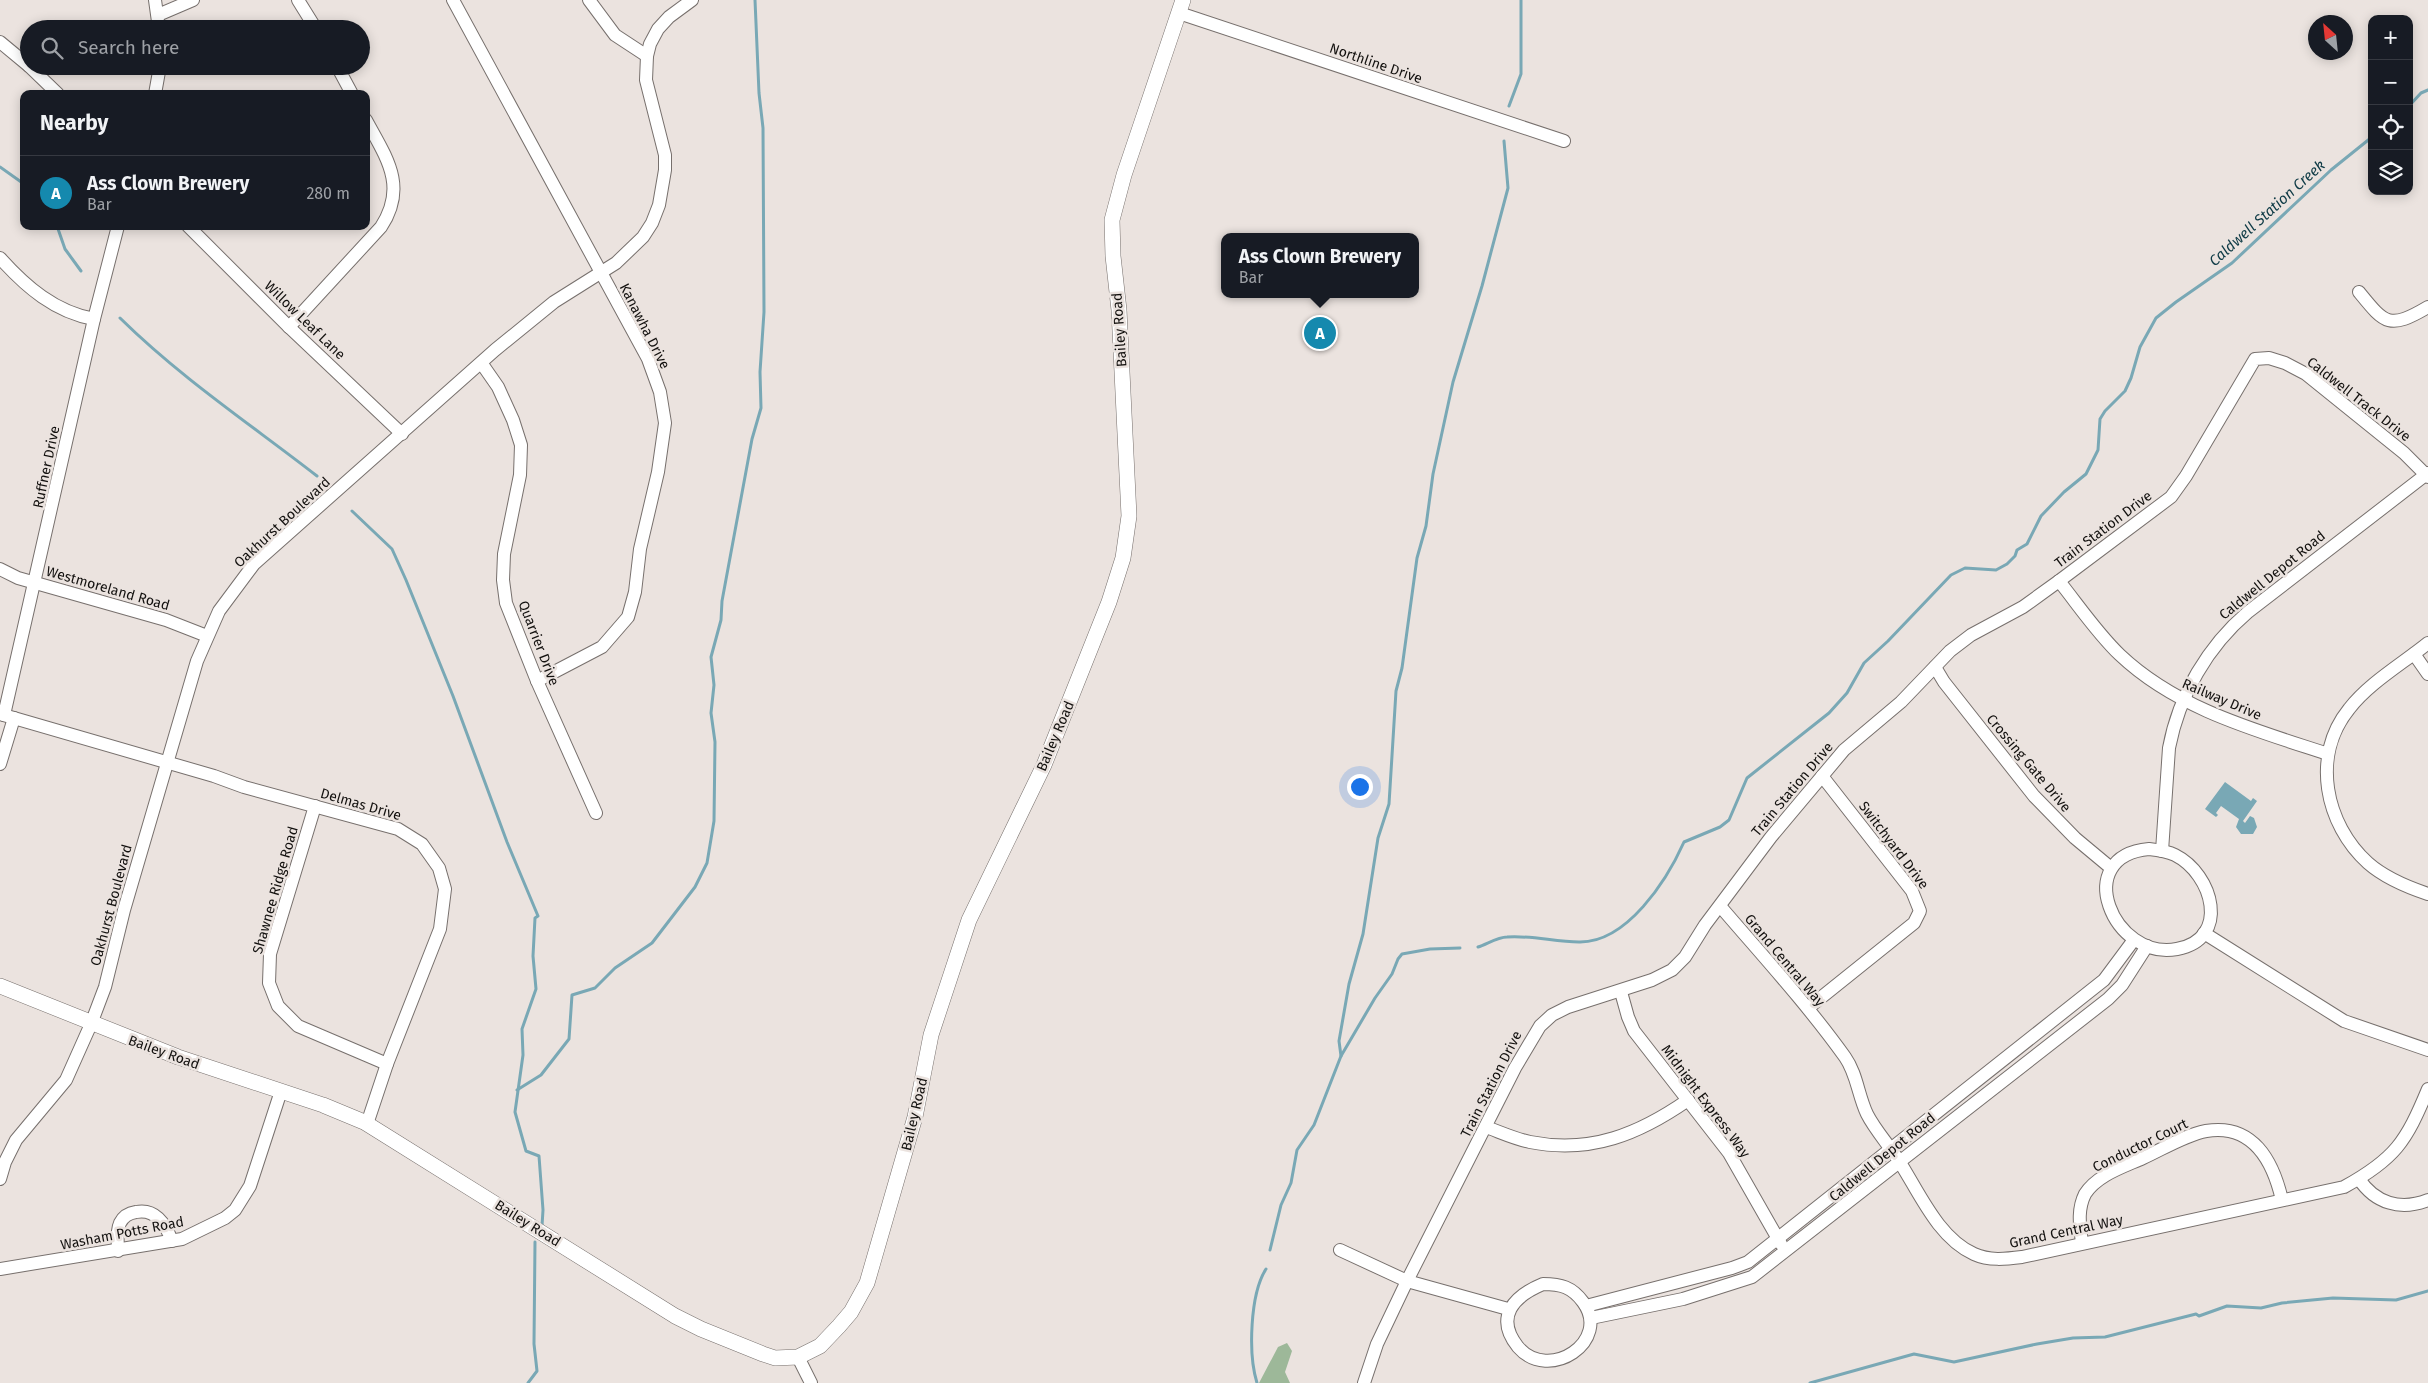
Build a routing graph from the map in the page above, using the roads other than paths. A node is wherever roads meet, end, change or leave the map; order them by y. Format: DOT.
graph roads {
  1 [pos="155,0"];
  2 [pos="192,0"];
  3 [pos="298,0"];
  4 [pos="453,0"];
  5 [pos="589,0"];
  6 [pos="692,0"];
  7 [pos="1181,7"];
  8 [pos="158,15"];
  9 [pos="158,20"];
  10 [pos="310,20"];
  11 [pos="0,42"];
  12 [pos="647,56"];
  13 [pos="20,59"];
  14 [pos="38,75"];
  15 [pos="158,75"];
  16 [pos="342,75"];
  17 [pos="54,90"];
  18 [pos="156,90"];
  19 [pos="350,90"];
  20 [pos="370,128"];
  21 [pos="1564,141"];
  22 [pos="117,230"];
  23 [pos="192,230"];
  24 [pos="0,258"];
  25 [pos="600,274"];
  26 [pos="2358,292"];
  27 [pos="2428,307"];
  28 [pos="94,319"];
  29 [pos="289,327"];
  30 [pos="2263,357"];
  31 [pos="482,364"];
  32 [pos="402,434"];
  33 [pos="2427,475"];
  34 [pos="0,569"];
  35 [pos="2059,581"];
  36 [pos="35,582"];
  37 [pos="207,636"];
  38 [pos="2428,643"];
  39 [pos="2414,654"];
  40 [pos="1935,667"];
  41 [pos="2428,674"];
  42 [pos="536,681"];
  43 [pos="2184,701"];
  44 [pos="6,716"];
  45 [pos="2328,754"];
  46 [pos="166,762"];
  47 [pos="0,764"];
  48 [pos="1822,776"];
  49 [pos="315,806"];
  50 [pos="596,813"];
  51 [pos="2162,851"];
  52 [pos="2112,868"];
  53 [pos="2428,894"];
  54 [pos="1720,906"];
  55 [pos="2204,933"];
  56 [pos="2133,940"];
  57 [pos="2147,946"];
  58 [pos="0,986"];
  59 [pos="1621,992"];
  60 [pos="1808,1008"];
  61 [pos="91,1024"];
  62 [pos="2428,1050"];
  63 [pos="387,1064"];
  64 [pos="2428,1089"];
  65 [pos="281,1091"];
  66 [pos="1688,1100"];
  67 [pos="367,1124"];
  68 [pos="1486,1127"];
  69 [pos="1890,1149"];
  70 [pos="1900,1162"];
  71 [pos="0,1179"];
  72 [pos="2359,1179"];
  73 [pos="2282,1200"];
  74 [pos="2428,1200"];
  75 [pos="1777,1237"];
  76 [pos="172,1241"];
  77 [pos="2082,1243"];
  78 [pos="1340,1250"];
  79 [pos="118,1251"];
  80 [pos="1786,1252"];
  81 [pos="0,1269"];
  82 [pos="1408,1281"];
  83 [pos="1508,1309"];
  84 [pos="1589,1312"];
  85 [pos="798,1357"];
  86 [pos="811,1383"];
  87 [pos="1364,1383"];
  1 -- 8 [label="street"];
  2 -- 8 [label="street"];
  3 -- 10 [label="street"];
  4 -- 25 [label="street, Kanawha Drive"];
  5 -- 12 [label="street"];
  6 -- 12 [label="street, Oakhurst Boulevard"];
  7 -- 21 [label="street, Northline Drive"];
  7 -- 85 [label="street, Bailey Road"];
  8 -- 9 [label="street"];
  11 -- 13 [label="street"];
  12 -- 25 [label="street, Oakhurst Boulevard"];
  14 -- 17 [label="street"];
  15 -- 18 [label="street"];
  16 -- 19 [label="street"];
  20 -- 29 [label="street"];
  22 -- 28 [label="street, Ruffner Drive"];
  23 -- 29 [label="street, Willow Leaf Lane"];
  24 -- 28 [label="street"];
  25 -- 31 [label="street, Oakhurst Boulevard"];
  25 -- 42 [label="street, Kanawha Drive"];
  26 -- 27 [label="street"];
  28 -- 36 [label="street, Ruffner Drive"];
  29 -- 32 [label="street, Willow Leaf Lane"];
  30 -- 33 [label="street, Caldwell Track Drive"];
  30 -- 35 [label="street, Train Station Drive"];
  31 -- 32 [label="street, Oakhurst Boulevard"];
  31 -- 42 [label="street, Quarrier Drive"];
  32 -- 37 [label="street, Oakhurst Boulevard"];
  33 -- 43 [label="street, Caldwell Depot Road"];
  34 -- 36 [label="street, Westmoreland Road"];
  35 -- 40 [label="street, Train Station Drive"];
  35 -- 43 [label="street, Railway Drive"];
  36 -- 37 [label="street, Westmoreland Road"];
  36 -- 44 [label="street, Ruffner Drive"];
  37 -- 46 [label="street, Oakhurst Boulevard"];
  38 -- 39 [label="street"];
  39 -- 41 [label="street"];
  39 -- 45 [label="street"];
  40 -- 48 [label="street, Train Station Drive"];
  40 -- 52 [label="street, Crossing Gate Drive"];
  42 -- 50 [label="street, Quarrier Drive"];
  43 -- 45 [label="street, Railway Drive"];
  43 -- 51 [label="street, Caldwell Depot Road"];
  44 -- 46 [label="street, Delmas Drive"];
  44 -- 47 [label="street, Ruffner Drive"];
  45 -- 53 [label="street"];
  46 -- 49 [label="street, Delmas Drive"];
  46 -- 61 [label="street, Oakhurst Boulevard"];
  48 -- 54 [label="street, Train Station Drive"];
  48 -- 60 [label="street, Switchyard Drive"];
  49 -- 63 [label="street, Shawnee Ridge Road"];
  49 -- 63 [label="street, Delmas Drive"];
  51 -- 52 [label="street"];
  51 -- 55 [label="street"];
  52 -- 56 [label="street"];
  54 -- 59 [label="street, Train Station Drive"];
  54 -- 60 [label="street, Grand Central Way"];
  55 -- 57 [label="street"];
  55 -- 62 [label="street"];
  56 -- 57 [label="street"];
  56 -- 69 [label="street, Caldwell Depot Road"];
  57 -- 70 [label="street, Caldwell Depot Road"];
  58 -- 61 [label="street, Bailey Road"];
  59 -- 66 [label="street, Midnight Express Way"];
  59 -- 68 [label="street, Train Station Drive"];
  60 -- 69 [label="street, Grand Central Way"];
  61 -- 65 [label="street, Bailey Road"];
  61 -- 71 [label="street, Oakhurst Boulevard"];
  63 -- 67 [label="street, Delmas Drive"];
  64 -- 72 [label="street, Grand Central Way"];
  65 -- 67 [label="street, Bailey Road"];
  65 -- 76 [label="street, Washam Potts Road"];
  66 -- 68 [label="street"];
  66 -- 75 [label="street, Midnight Express Way"];
  67 -- 85 [label="street, Bailey Road"];
  68 -- 82 [label="street, Train Station Drive"];
  69 -- 70 [label="street, Grand Central Way"];
  69 -- 75 [label="street, Caldwell Depot Road"];
  70 -- 77 [label="street, Grand Central Way"];
  70 -- 80 [label="street, Caldwell Depot Road"];
  72 -- 73 [label="street, Grand Central Way"];
  72 -- 74 [label="street"];
  73 -- 77 [label="street, Grand Central Way"];
  73 -- 77 [label="street, Conductor Court"];
  75 -- 80 [label="street, Midnight Express Way"];
  75 -- 84 [label="street, Caldwell Depot Road"];
  76 -- 79 [label="street, Washam Potts Road"];
  76 -- 79 [label="street"];
  78 -- 82 [label="street"];
  79 -- 81 [label="street, Washam Potts Road"];
  80 -- 84 [label="street, Caldwell Depot Road"];
  82 -- 83 [label="street"];
  82 -- 87 [label="street, Train Station Drive"];
  83 -- 84 [label="street"];
  83 -- 84 [label="street"];
  85 -- 86 [label="street"];
}
